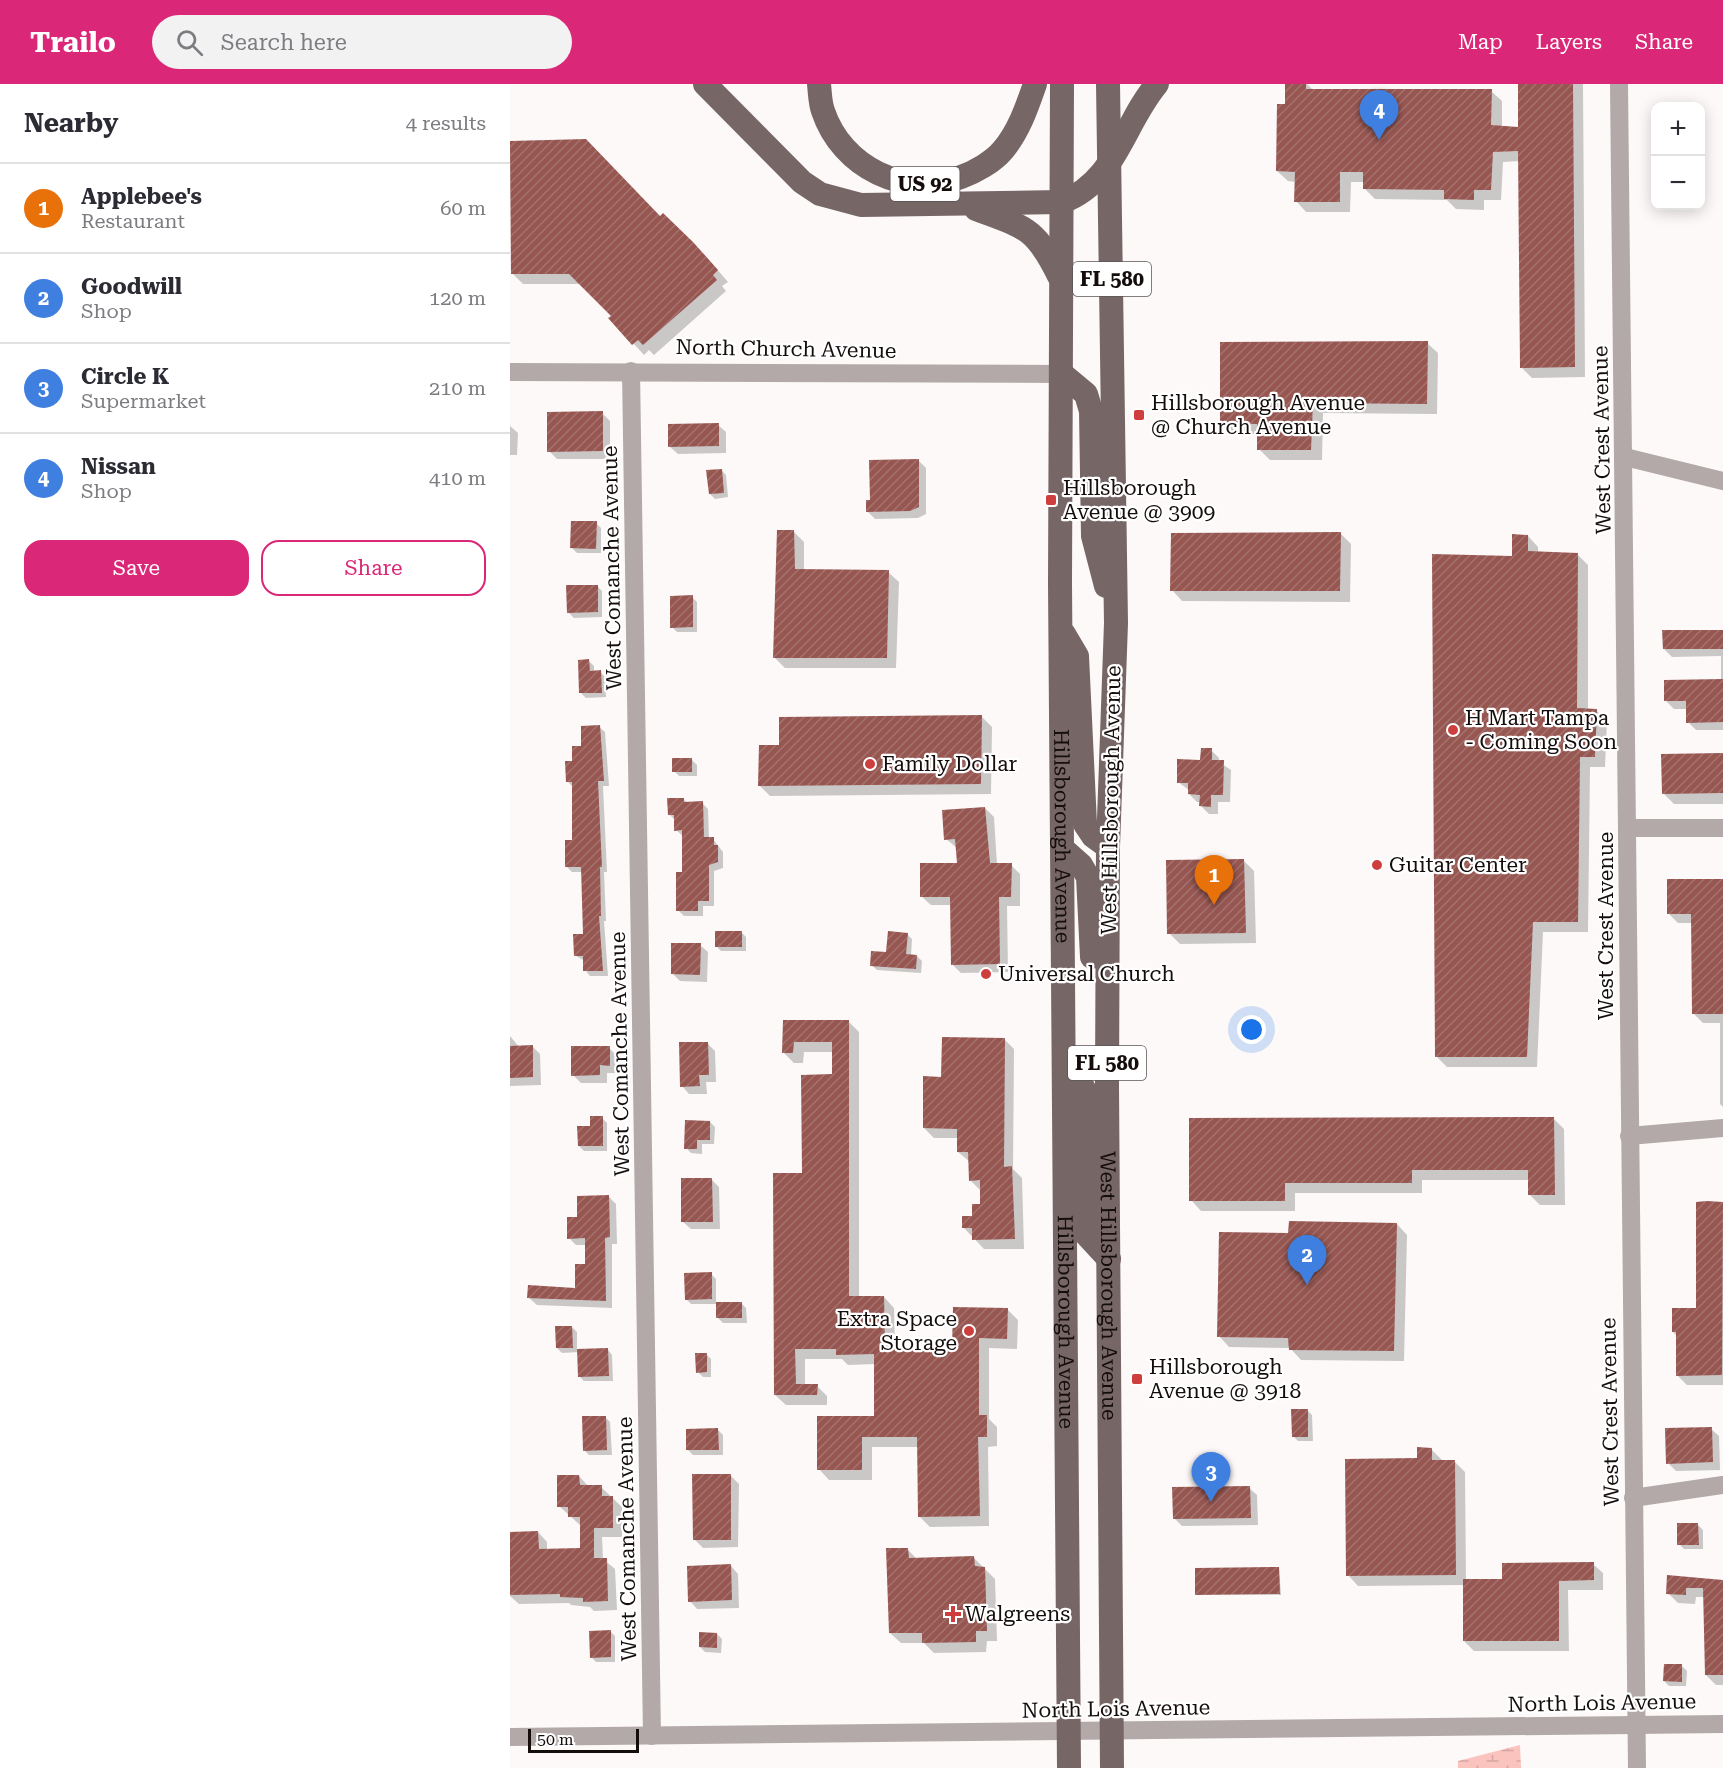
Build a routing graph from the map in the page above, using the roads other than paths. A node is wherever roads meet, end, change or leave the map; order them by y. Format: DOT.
graph roads {
  1 [pos="705,84"];
  2 [pos="819,84"];
  3 [pos="1035,84"];
  4 [pos="1062,84"];
  5 [pos="1108,84"];
  6 [pos="1157,84"];
  7 [pos="1619,84"];
  8 [pos="1110,164"];
  9 [pos="1062,202"];
  10 [pos="966,205"];
  11 [pos="1062,282"];
  12 [pos="631,371"];
  13 [pos="510,372"];
  14 [pos="1062,374"];
  15 [pos="1625,457"];
  16 [pos="1723,481"];
  17 [pos="1116,624"];
  18 [pos="1060,626"];
  19 [pos="1628,828"];
  20 [pos="1723,828"];
  21 [pos="1108,847"];
  22 [pos="1063,849"];
  23 [pos="1064,1055"];
  24 [pos="1107,1086"];
  25 [pos="1723,1128"];
  26 [pos="1629,1136"];
  27 [pos="1109,1258"];
  28 [pos="1723,1485"];
  29 [pos="1633,1498"];
  30 [pos="1723,1724"];
  31 [pos="1637,1725"];
  32 [pos="1068,1732"];
  33 [pos="1112,1732"];
  34 [pos="652,1736"];
  35 [pos="510,1737"];
  36 [pos="1069,1768"];
  37 [pos="1112,1768"];
  38 [pos="1636,1768"];
  1 -- 10 [label="main road, FL 580"];
  2 -- 3 [label="main road, US 92"];
  4 -- 9 [label="main road, Hillsborough Avenue"];
  5 -- 8 [label="main road, West Hillsborough Avenue / FL 580"];
  6 -- 8 [label="main road"];
  7 -- 15 [label="street, West Crest Avenue"];
  8 -- 9 [label="main road"];
  8 -- 17 [label="main road, West Hillsborough Avenue / FL 580"];
  9 -- 10 [label="main road"];
  9 -- 11 [label="main road, Hillsborough Avenue"];
  10 -- 11 [label="main road, FL 580"];
  11 -- 14 [label="main road, Hillsborough Avenue / FL 580"];
  12 -- 13 [label="street, North Church Avenue"];
  12 -- 14 [label="street, North Church Avenue"];
  12 -- 34 [label="street, West Comanche Avenue"];
  14 -- 17 [label="main road"];
  14 -- 18 [label="main road, Hillsborough Avenue / FL 580"];
  15 -- 16 [label="street"];
  15 -- 19 [label="street, West Crest Avenue"];
  17 -- 21 [label="main road, West Hillsborough Avenue / FL 580"];
  18 -- 21 [label="main road"];
  18 -- 22 [label="main road, Hillsborough Avenue / FL 580"];
  19 -- 20 [label="street"];
  19 -- 26 [label="street, West Crest Avenue"];
  21 -- 24 [label="main road, West Hillsborough Avenue / FL 580"];
  22 -- 23 [label="main road, Hillsborough Avenue / FL 580"];
  22 -- 24 [label="main road"];
  23 -- 27 [label="main road"];
  23 -- 32 [label="main road, Hillsborough Avenue / FL 580"];
  24 -- 27 [label="main road, West Hillsborough Avenue / FL 580"];
  25 -- 26 [label="street"];
  26 -- 29 [label="street, West Crest Avenue"];
  27 -- 33 [label="main road, West Hillsborough Avenue / FL 580"];
  28 -- 29 [label="street"];
  29 -- 31 [label="street, West Crest Avenue"];
  30 -- 31 [label="street, North Lois Avenue"];
  31 -- 33 [label="street, North Lois Avenue"];
  31 -- 38 [label="street, West Crest Avenue"];
  32 -- 33 [label="street, North Lois Avenue"];
  32 -- 34 [label="street, North Lois Avenue"];
  32 -- 36 [label="main road, Hillsborough Avenue / FL 580"];
  33 -- 37 [label="main road, West Hillsborough Avenue / FL 580"];
  34 -- 35 [label="street, North Lois Avenue"];
}
